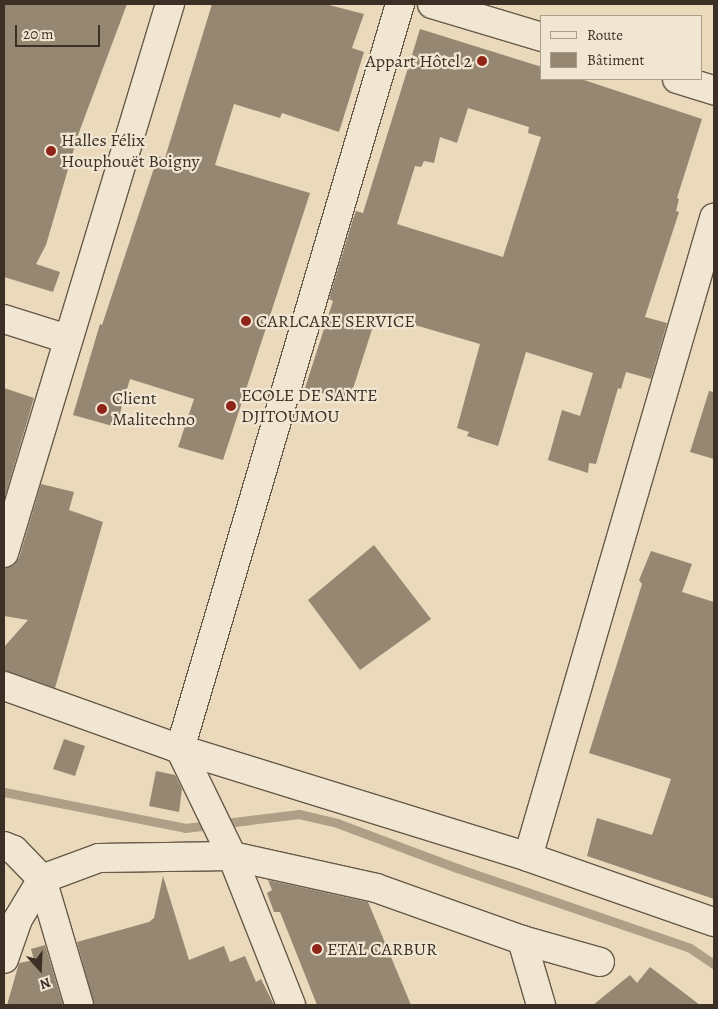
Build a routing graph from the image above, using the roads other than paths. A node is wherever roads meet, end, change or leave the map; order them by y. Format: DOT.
graph roads {
  1 [pos="170,4"];
  2 [pos="400,4"];
  3 [pos="432,4"];
  4 [pos="540,36"];
  5 [pos="680,80"];
  6 [pos="714,90"];
  7 [pos="714,218"];
  8 [pos="4,319"];
  9 [pos="68,339"];
  10 [pos="4,553"];
  11 [pos="4,686"];
  12 [pos="185,757"];
  13 [pos="4,846"];
  14 [pos="232,856"];
  15 [pos="528,857"];
  16 [pos="42,879"];
  17 [pos="714,922"];
  18 [pos="522,940"];
  19 [pos="4,959"];
  20 [pos="600,962"];
  21 [pos="79,1005"];
  22 [pos="291,1005"];
  23 [pos="541,1005"];
  1 -- 9 [label="street"];
  2 -- 12 [label="street"];
  3 -- 4 [label="street"];
  5 -- 6 [label="street"];
  7 -- 15 [label="street"];
  8 -- 9 [label="street"];
  9 -- 10 [label="street"];
  11 -- 12 [label="street"];
  12 -- 14 [label="street"];
  12 -- 15 [label="street"];
  13 -- 16 [label="street"];
  14 -- 16 [label="street"];
  14 -- 18 [label="street"];
  14 -- 22 [label="street"];
  15 -- 17 [label="street"];
  16 -- 19 [label="street"];
  16 -- 21 [label="street"];
  18 -- 20 [label="street"];
  18 -- 23 [label="street"];
}
